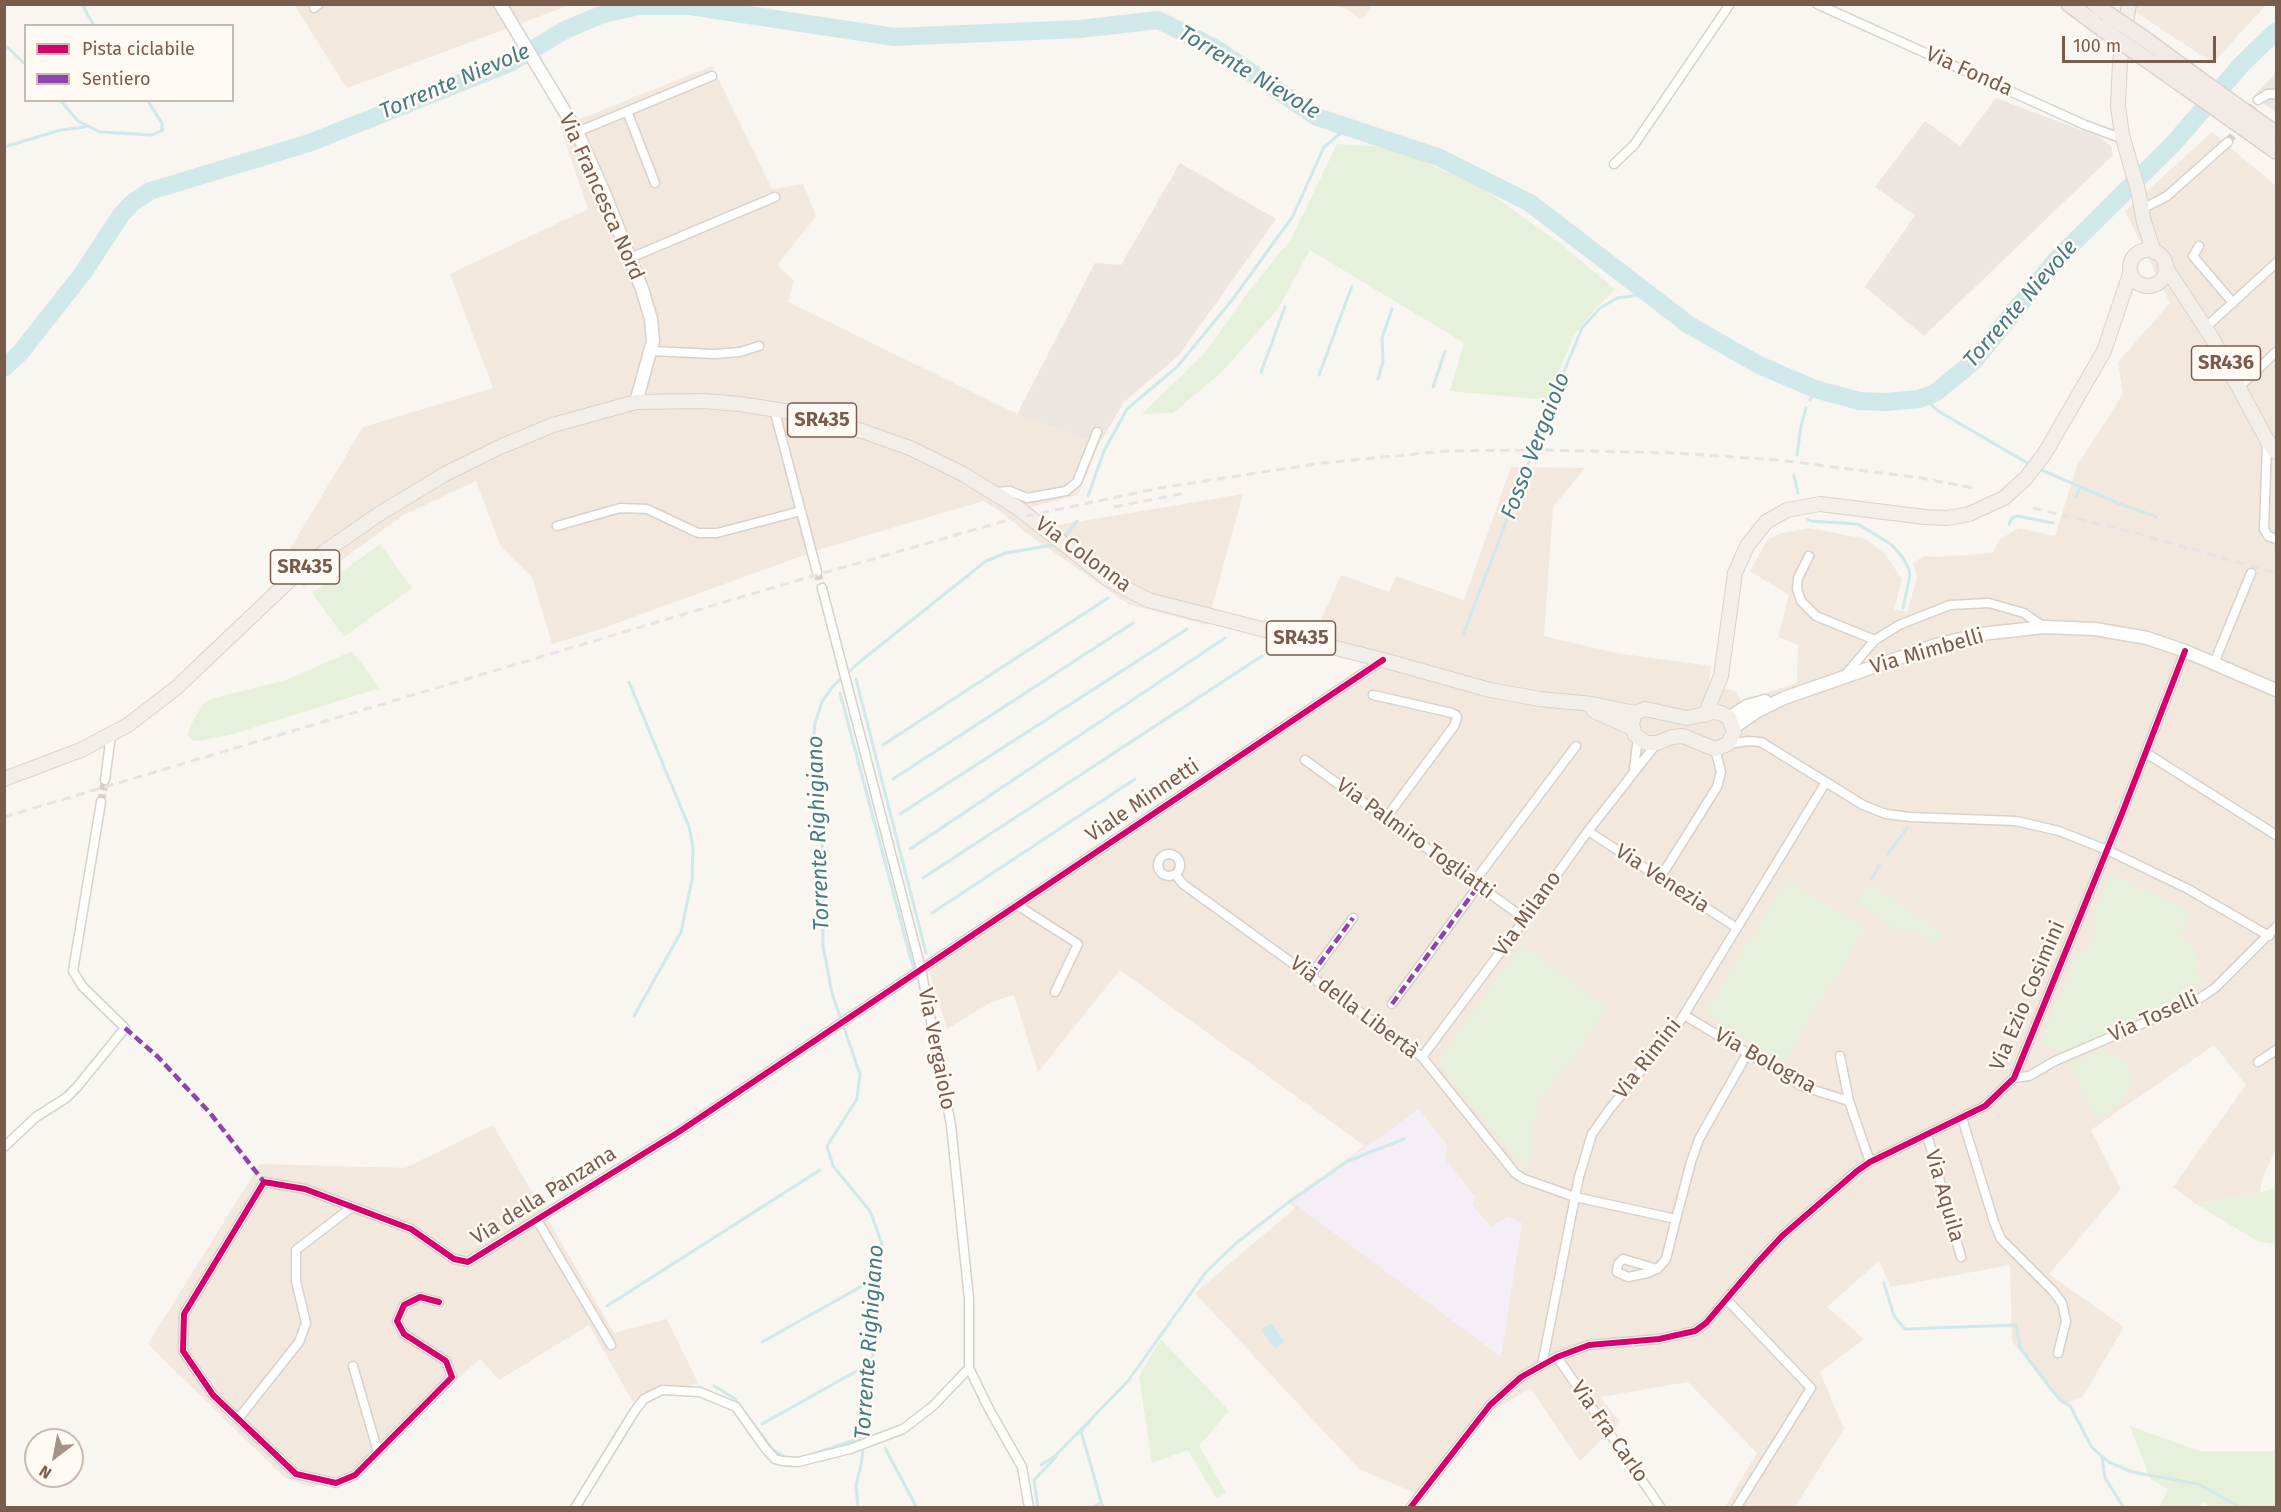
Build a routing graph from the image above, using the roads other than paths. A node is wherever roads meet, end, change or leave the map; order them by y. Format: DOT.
graph roads {
  1 [pos="500,4"];
  2 [pos="1730,4"];
  3 [pos="1817,4"];
  4 [pos="2069,4"];
  5 [pos="2129,4"];
  6 [pos="2100,8"];
  7 [pos="2143,47"];
  8 [pos="712,76"];
  9 [pos="2277,94"];
  10 [pos="2258,100"];
  11 [pos="627,111"];
  12 [pos="2257,129"];
  13 [pos="577,132"];
  14 [pos="2277,134"];
  15 [pos="2122,135"];
  16 [pos="2228,142"];
  17 [pos="2277,151"];
  18 [pos="1614,164"];
  19 [pos="655,183"];
  20 [pos="775,197"];
  21 [pos="2143,216"];
  22 [pos="2199,246"];
  23 [pos="2154,252"];
  24 [pos="2137,254"];
  25 [pos="630,258"];
  26 [pos="2277,263"];
  27 [pos="2164,273"];
  28 [pos="2130,274"];
  29 [pos="2147,286"];
  30 [pos="2233,303"];
  31 [pos="2121,306"];
  32 [pos="2205,328"];
  33 [pos="759,346"];
  34 [pos="651,351"];
  35 [pos="2277,352"];
  36 [pos="2239,387"];
  37 [pos="636,402"];
  38 [pos="774,409"];
  39 [pos="1097,432"];
  40 [pos="2272,442"];
  41 [pos="2277,452"];
  42 [pos="1023,503"];
  43 [pos="801,511"];
  44 [pos="557,526"];
  45 [pos="2272,538"];
  46 [pos="1809,556"];
  47 [pos="817,572"];
  48 [pos="2251,573"];
  49 [pos="822,588"];
  50 [pos="2044,627"];
  51 [pos="1875,640"];
  52 [pos="2185,651"];
  53 [pos="1383,660"];
  54 [pos="2214,663"];
  55 [pos="1721,676"];
  56 [pos="1843,677"];
  57 [pos="2277,690"];
  58 [pos="1373,695"];
  59 [pos="1576,702"];
  60 [pos="1635,713"];
  61 [pos="1705,715"];
  62 [pos="1729,720"];
  63 [pos="1635,733"];
  64 [pos="111,735"];
  65 [pos="1657,742"];
  66 [pos="1576,746"];
  67 [pos="1722,746"];
  68 [pos="2146,753"];
  69 [pos="1305,760"];
  70 [pos="1633,771"];
  71 [pos="4,779"];
  72 [pos="105,780"];
  73 [pos="1826,782"];
  74 [pos="101,802"];
  75 [pos="1386,818"];
  76 [pos="1588,831"];
  77 [pos="2277,835"];
  78 [pos="2107,850"];
  79 [pos="1175,874"];
  80 [pos="1660,878"];
  81 [pos="1477,883"];
  82 [pos="1017,905"];
  83 [pos="1353,918"];
  84 [pos="1526,919"];
  85 [pos="2277,927"];
  86 [pos="1737,928"];
  87 [pos="2269,936"];
  88 [pos="921,969"];
  89 [pos="1311,975"];
  90 [pos="1055,992"];
  91 [pos="1392,1004"];
  92 [pos="1684,1015"];
  93 [pos="2277,1050"];
  94 [pos="1748,1054"];
  95 [pos="1840,1056"];
  96 [pos="1422,1057"];
  97 [pos="2258,1062"];
  98 [pos="2014,1078"];
  99 [pos="1849,1101"];
  100 [pos="1962,1118"];
  101 [pos="1927,1136"];
  102 [pos="4,1147"];
  103 [pos="1870,1162"];
  104 [pos="1575,1197"];
  105 [pos="352,1207"];
  106 [pos="1676,1219"];
  107 [pos="537,1220"];
  108 [pos="1961,1257"];
  109 [pos="1657,1269"];
  110 [pos="1727,1300"];
  111 [pos="439,1302"];
  112 [pos="611,1345"];
  113 [pos="2058,1353"];
  114 [pos="1557,1357"];
  115 [pos="1542,1365"];
  116 [pos="353,1366"];
  117 [pos="969,1368"];
  118 [pos="238,1419"];
  119 [pos="378,1452"];
  120 [pos="575,1508"];
  121 [pos="1029,1508"];
  122 [pos="1410,1508"];
  123 [pos="1661,1508"];
  124 [pos="1736,1508"];
  1 -- 13 [label="main road, Via Francesca Nord"];
  2 -- 18 [label="street"];
  3 -- 15 [label="street, Via Fonda"];
  4 -- 7 [label="highway, bridge"];
  5 -- 15 [label="main road"];
  6 -- 7 [label="highway, bridge"];
  7 -- 12 [label="highway, bridge"];
  8 -- 11 [label="street"];
  9 -- 10 [label="street"];
  11 -- 13 [label="street"];
  11 -- 19 [label="street"];
  12 -- 14 [label="highway"];
  12 -- 17 [label="highway"];
  13 -- 25 [label="main road, Via Francesca Nord"];
  15 -- 21 [label="main road"];
  16 -- 21 [label="street"];
  20 -- 25 [label="street"];
  21 -- 23 [label="main road"];
  21 -- 24 [label="main road"];
  22 -- 30 [label="street"];
  23 -- 24 [label="main road"];
  23 -- 27 [label="main road"];
  24 -- 28 [label="main road"];
  25 -- 34 [label="main road, Via Francesca Nord"];
  26 -- 30 [label="street"];
  27 -- 29 [label="main road"];
  27 -- 32 [label="main road, SR436"];
  28 -- 29 [label="main road"];
  28 -- 31 [label="main road"];
  29 -- 31 [label="main road"];
  30 -- 32 [label="street"];
  31 -- 55 [label="main road, bridge"];
  32 -- 36 [label="main road, SR436"];
  33 -- 34 [label="street"];
  34 -- 37 [label="main road, Via Francesca Nord"];
  35 -- 36 [label="street"];
  36 -- 40 [label="main road, SR436"];
  37 -- 38 [label="main road, Via Colonna / SR435"];
  37 -- 64 [label="main road, SR435"];
  38 -- 42 [label="main road, Via Colonna / SR435"];
  38 -- 43 [label="street"];
  39 -- 42 [label="street"];
  40 -- 41 [label="main road, SR436"];
  40 -- 45 [label="street"];
  42 -- 53 [label="main road, Via Colonna / SR435"];
  43 -- 44 [label="street"];
  43 -- 47 [label="street"];
  46 -- 51 [label="street"];
  48 -- 54 [label="street"];
  49 -- 88 [label="street, Via Vergaiolo"];
  50 -- 51 [label="street"];
  50 -- 52 [label="main road, Via Mimbelli / SR435"];
  50 -- 56 [label="main road, Via Mimbelli / SR435"];
  51 -- 56 [label="street"];
  52 -- 54 [label="main road, Via Mimbelli / SR435"];
  52 -- 68 [label="street, Via Ezio Cosimini"];
  53 -- 59 [label="main road, Via Colonna / SR435"];
  53 -- 82 [label="street, Viale Minnetti"];
  54 -- 57 [label="main road, SR435"];
  55 -- 61 [label="main road"];
  55 -- 62 [label="main road"];
  56 -- 62 [label="main road, Via Mimbelli / SR435"];
  58 -- 75 [label="street"];
  59 -- 60 [label="main road, SR435"];
  59 -- 63 [label="main road, SR435"];
  60 -- 61 [label="main road, SR435"];
  60 -- 63 [label="main road"];
  61 -- 62 [label="main road, SR435"];
  62 -- 67 [label="main road"];
  63 -- 65 [label="main road, SR435"];
  63 -- 70 [label="street"];
  64 -- 71 [label="main road, SR435"];
  64 -- 72 [label="street"];
  65 -- 67 [label="main road, SR435"];
  65 -- 70 [label="street, Via Milano"];
  66 -- 81 [label="street"];
  67 -- 73 [label="street"];
  67 -- 80 [label="street"];
  68 -- 77 [label="street"];
  68 -- 78 [label="street, Via Ezio Cosimini"];
  69 -- 75 [label="street, Via Palmiro Togliatti"];
  70 -- 76 [label="street, Via Milano"];
  73 -- 78 [label="street"];
  73 -- 86 [label="street, Via Rimini"];
  74 -- 102 [label="street"];
  75 -- 81 [label="street, Via Palmiro Togliatti"];
  76 -- 80 [label="street, Via Venezia"];
  76 -- 84 [label="street, Via Milano"];
  78 -- 87 [label="street"];
  78 -- 98 [label="street, Via Ezio Cosimini"];
  79 -- 89 [label="street, Via della Libertà"];
  80 -- 86 [label="street, Via Venezia"];
  81 -- 84 [label="street, Via Palmiro Togliatti"];
  81 -- 91 [label="street"];
  82 -- 88 [label="street, Viale Minnetti"];
  82 -- 90 [label="street"];
  83 -- 89 [label="street"];
  84 -- 96 [label="street, Via Milano"];
  85 -- 87 [label="street, Via Toselli"];
  86 -- 92 [label="street, Via Rimini"];
  87 -- 98 [label="street, Via Toselli"];
  88 -- 107 [label="street, Via della Panzana"];
  88 -- 117 [label="street, Via Vergaiolo"];
  89 -- 96 [label="street, Via della Libertà"];
  92 -- 94 [label="street, Via Bologna"];
  92 -- 104 [label="street, Via Rimini"];
  93 -- 97 [label="street"];
  94 -- 99 [label="street, Via Bologna"];
  94 -- 106 [label="street"];
  95 -- 99 [label="street"];
  96 -- 104 [label="street, Via della Libertà"];
  98 -- 100 [label="street, Via Ezio Cosimini"];
  99 -- 103 [label="street"];
  100 -- 101 [label="street, Via Ezio Cosimini"];
  100 -- 113 [label="street"];
  101 -- 103 [label="street, Via Ezio Cosimini"];
  101 -- 108 [label="street, Via Aquila"];
  103 -- 110 [label="street, Via Ezio Cosimini"];
  104 -- 106 [label="street, Via della Libertà"];
  104 -- 115 [label="street, Via Rimini"];
  105 -- 107 [label="street, Via della Panzana"];
  105 -- 118 [label="street"];
  105 -- 118 [label="street, Via della Panzana"];
  106 -- 109 [label="street"];
  107 -- 112 [label="street"];
  110 -- 114 [label="street, Via Ezio Cosimini"];
  110 -- 124 [label="street"];
  111 -- 119 [label="street, Via della Panzana"];
  114 -- 115 [label="street, Via Ezio Cosimini"];
  114 -- 123 [label="street, Via Fra Carlo"];
  115 -- 122 [label="street, Via Ezio Cosimini"];
  116 -- 119 [label="street"];
  117 -- 120 [label="street"];
  117 -- 121 [label="street, Via Vergaiolo"];
  118 -- 119 [label="street, Via della Panzana"];
}
